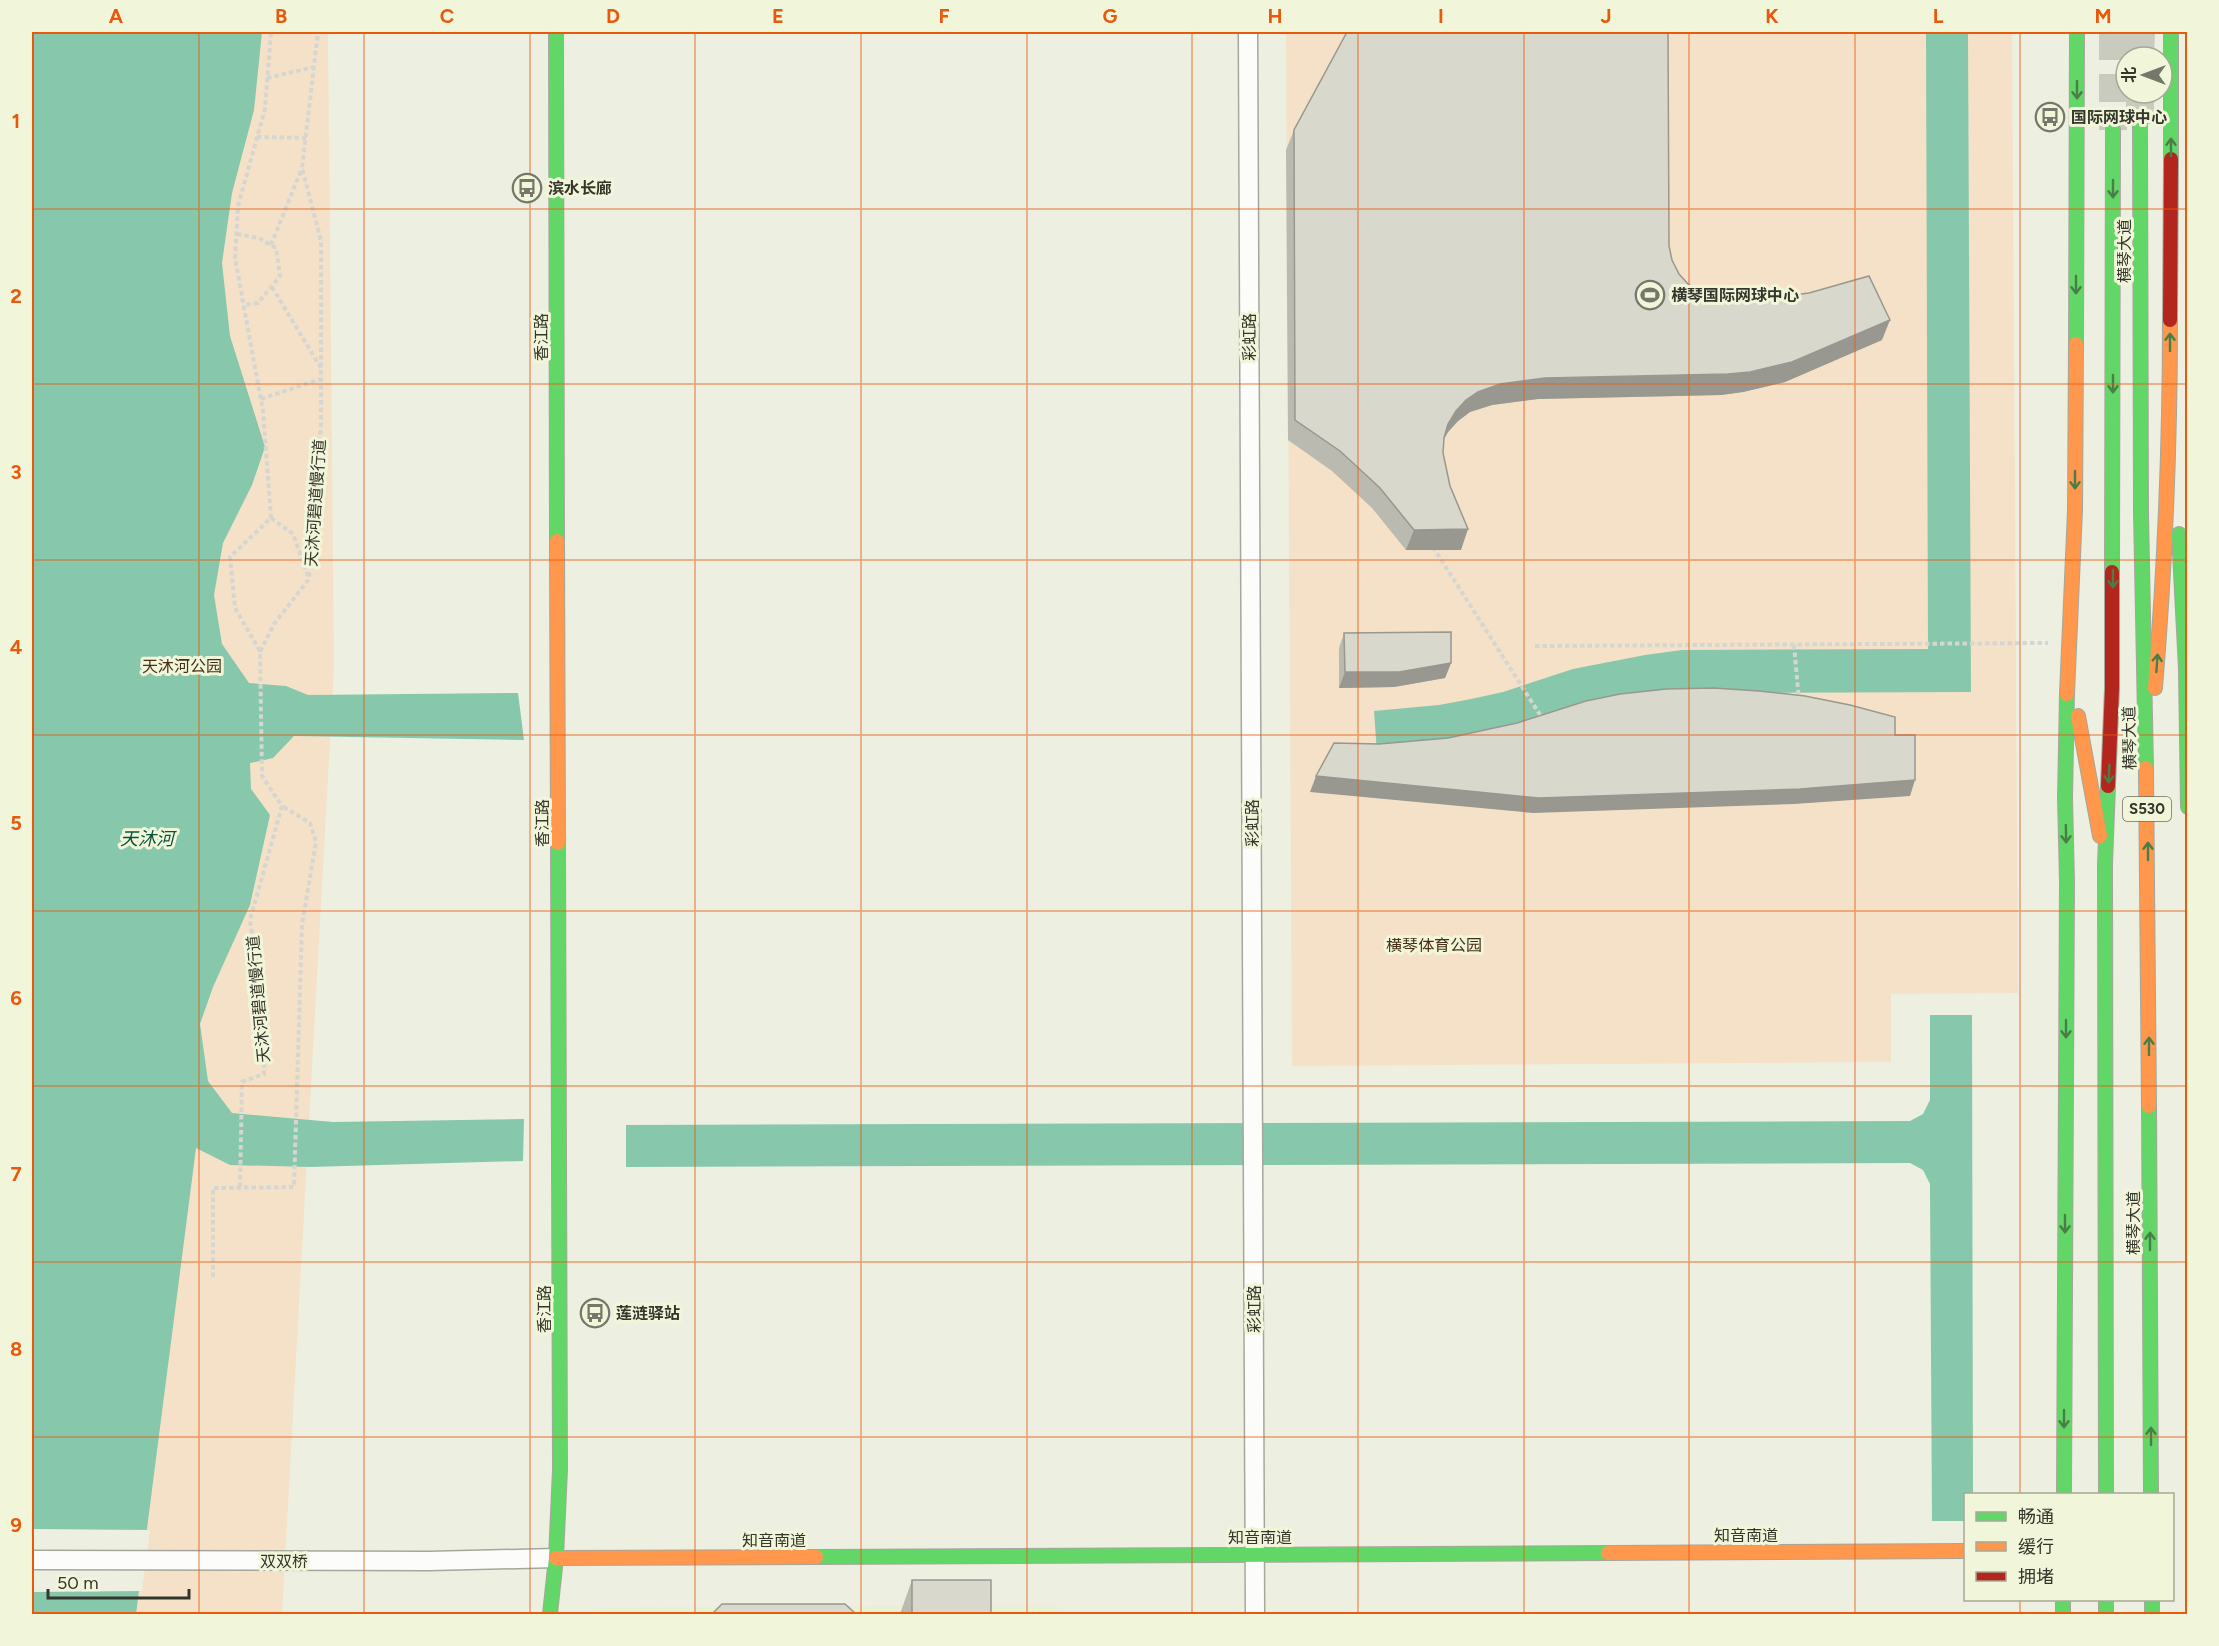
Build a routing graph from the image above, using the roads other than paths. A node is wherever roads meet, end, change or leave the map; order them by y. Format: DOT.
graph roads {
  1 [pos="556,32"];
  2 [pos="565,32"];
  3 [pos="1248,32"];
  4 [pos="2077,32"];
  5 [pos="2171,32"];
  6 [pos="556,56"];
  7 [pos="2140,124"];
  8 [pos="2113,130"];
  9 [pos="2170,400"];
  10 [pos="2068,650"];
  11 [pos="2187,807"];
  12 [pos="2147,826"];
  13 [pos="2105,864"];
  14 [pos="2062,1491"];
  15 [pos="2106,1493"];
  16 [pos="2151,1493"];
  17 [pos="1964,1551"];
  18 [pos="1255,1554"];
  19 [pos="556,1557"];
  20 [pos="32,1560"];
  21 [pos="550,1614"];
  22 [pos="1255,1614"];
  1 -- 6 [label="main road, 香江路"];
  2 -- 6 [label="main road"];
  3 -- 18 [label="street, 彩虹路"];
  4 -- 10 [label="main road, one-way"];
  9 -- 5 [label="main road, one-way"];
  6 -- 19 [label="main road, 香江路"];
  7 -- 12 [label="main road, 横琴大道 / S530"];
  8 -- 13 [label="main road, 横琴大道 / S530, one-way"];
  9 -- 11 [label="main road"];
  12 -- 9 [label="main road, one-way"];
  10 -- 13 [label="main road"];
  10 -- 14 [label="main road, one-way"];
  16 -- 12 [label="main road, 横琴大道 / S530, one-way"];
  13 -- 15 [label="main road, 横琴大道 / S530"];
  17 -- 18 [label="main road, 知音南道"];
  18 -- 19 [label="main road, 知音南道"];
  18 -- 22 [label="street, 彩虹路"];
  19 -- 20 [label="street, 双双桥"];
  19 -- 21 [label="main road, 香江路"];
}
